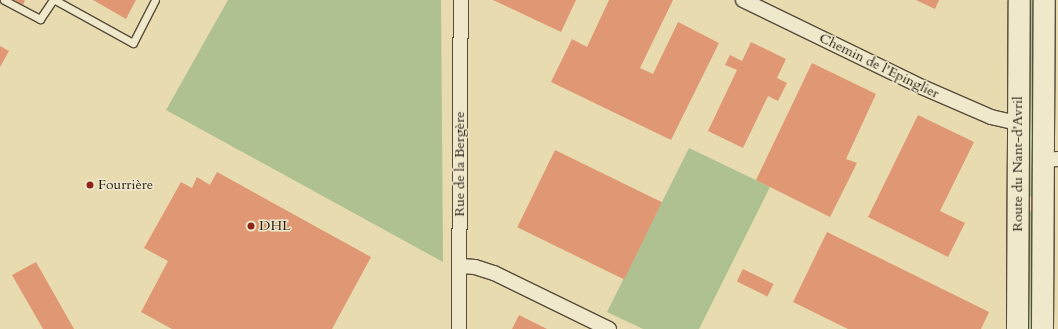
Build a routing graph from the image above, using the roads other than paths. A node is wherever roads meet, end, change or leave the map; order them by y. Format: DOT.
graph roads {
  1 [pos="4,0"];
  2 [pos="54,0"];
  3 [pos="155,0"];
  4 [pos="461,0"];
  5 [pos="743,0"];
  6 [pos="1019,0"];
  7 [pos="1044,0"];
  8 [pos="1018,123"];
  9 [pos="1051,160"];
  10 [pos="460,266"];
  11 [pos="459,329"];
  12 [pos="609,329"];
  13 [pos="1017,329"];
  14 [pos="1042,329"];
  1 -- 2 [label="lane"];
  2 -- 3 [label="lane"];
  4 -- 10 [label="street, Rue de la Bergère"];
  5 -- 8 [label="street, Chemin de l'Epinglier"];
  6 -- 8 [label="main road, Route du Nant-d'Avril"];
  7 -- 9 [label="main road, Route du Nant-d'Avril"];
  8 -- 13 [label="main road, Route du Nant-d'Avril"];
  9 -- 14 [label="main road, Route du Nant-d'Avril"];
  10 -- 11 [label="street, Rue de la Bergère"];
  10 -- 12 [label="street"];
}
